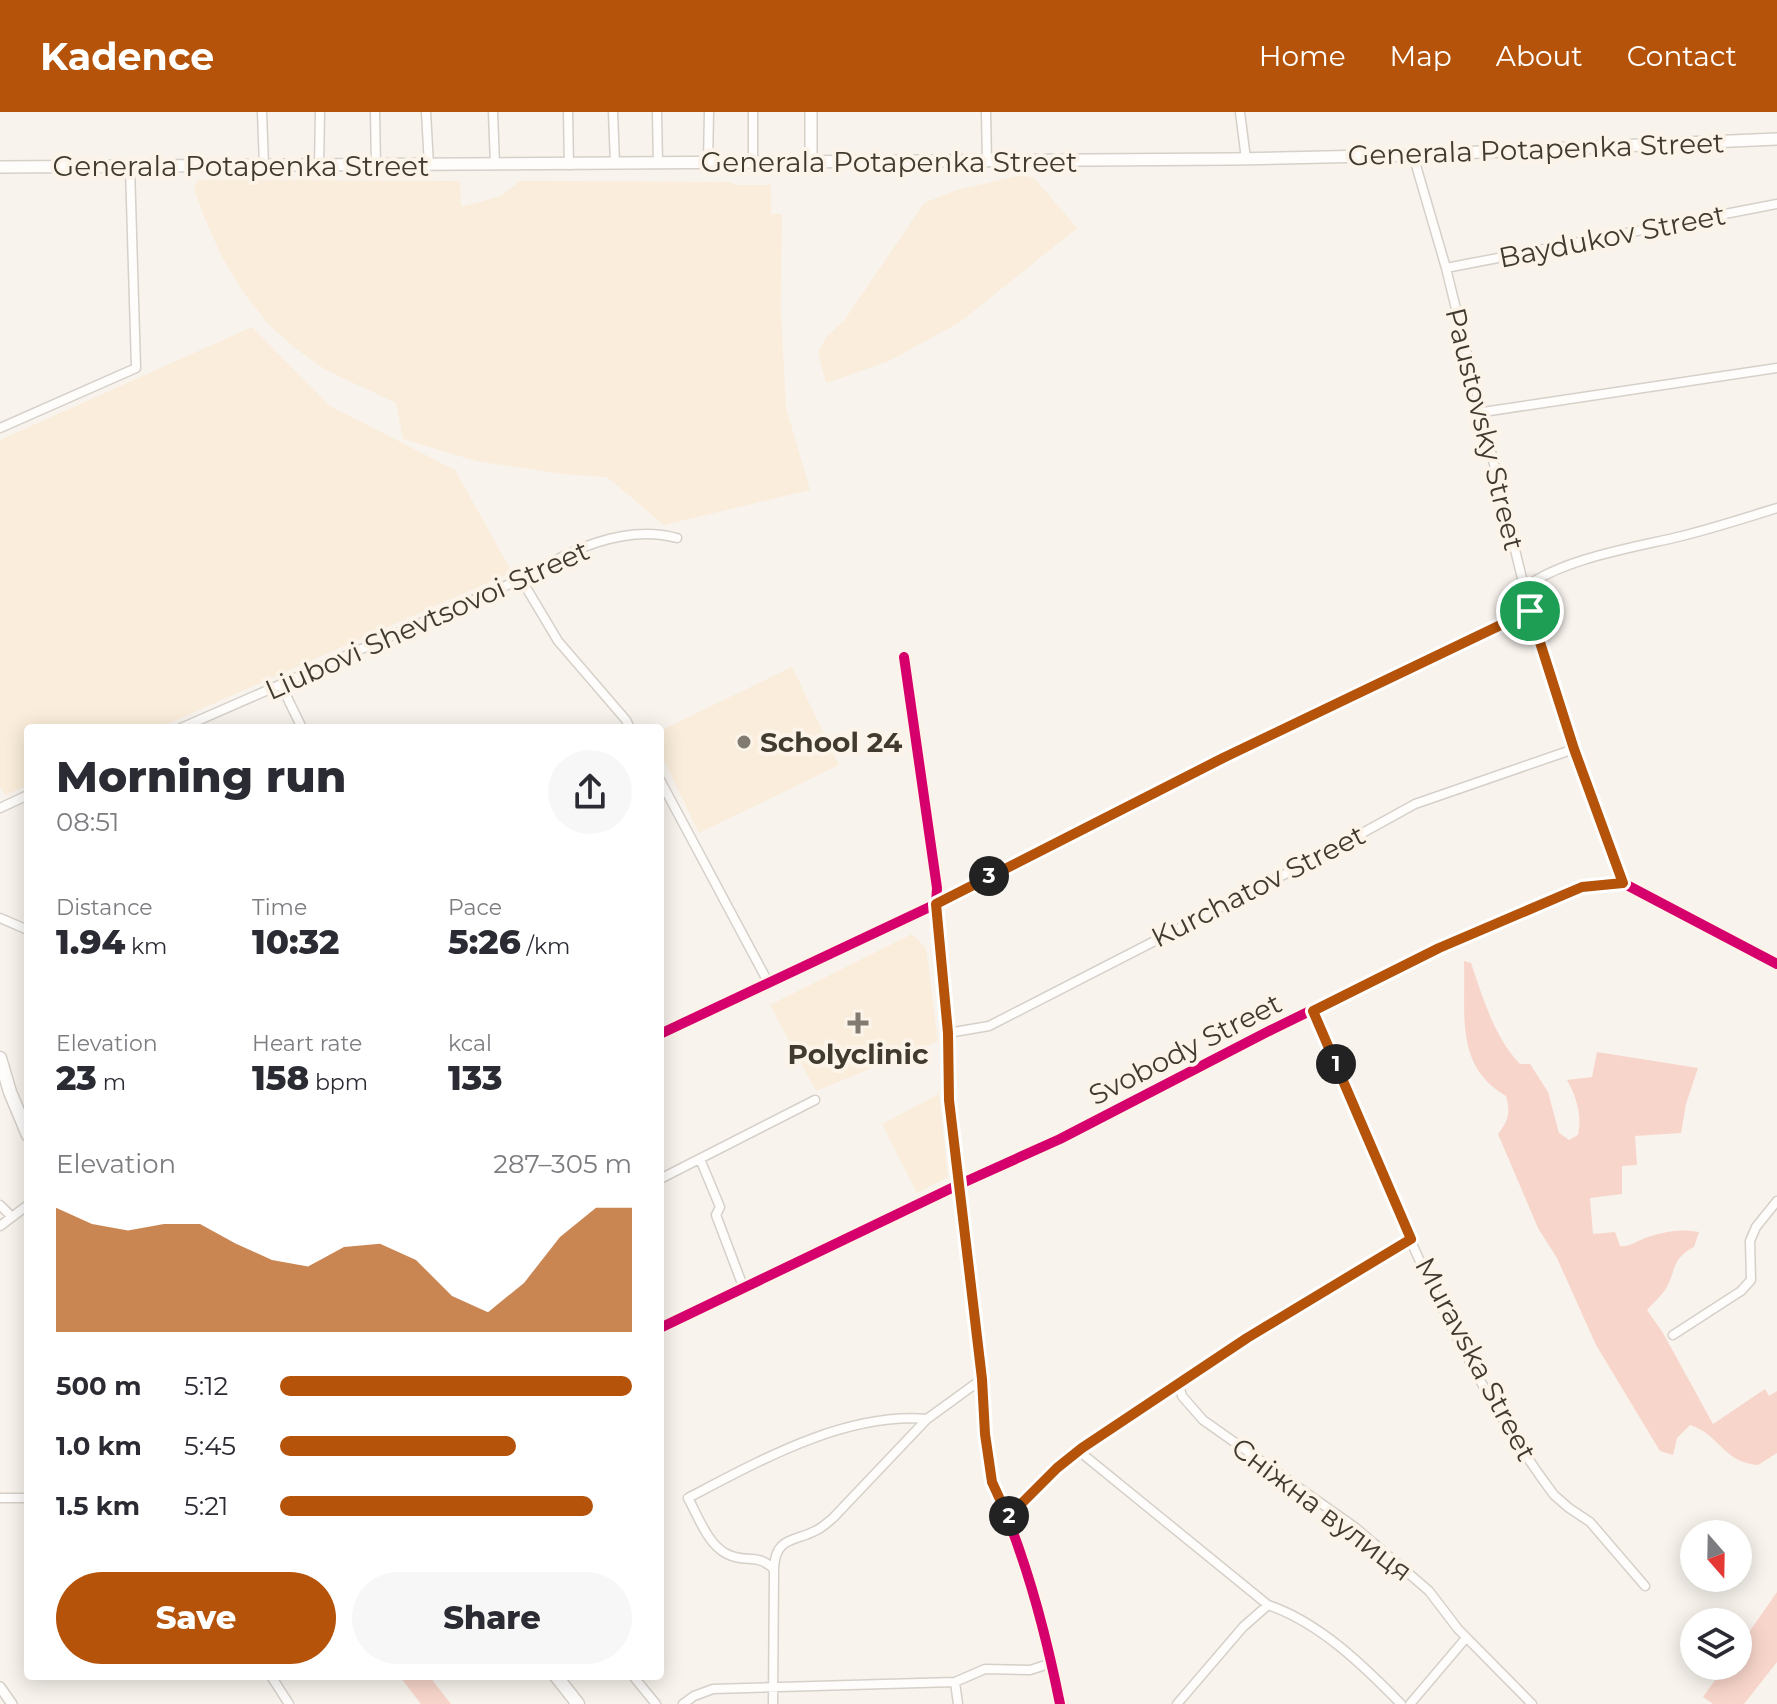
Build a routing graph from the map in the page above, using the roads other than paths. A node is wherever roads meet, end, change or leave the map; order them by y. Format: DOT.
graph roads {
  1 [pos="262,112"];
  2 [pos="320,112"];
  3 [pos="375,112"];
  4 [pos="426,112"];
  5 [pos="493,112"];
  6 [pos="568,112"];
  7 [pos="613,112"];
  8 [pos="657,112"];
  9 [pos="709,112"];
  10 [pos="753,112"];
  11 [pos="811,112"];
  12 [pos="986,112"];
  13 [pos="1240,112"];
  14 [pos="1777,139"];
  15 [pos="1413,155"];
  16 [pos="1246,159"];
  17 [pos="987,162"];
  18 [pos="708,163"];
  19 [pos="811,163"];
  20 [pos="615,164"];
  21 [pos="658,164"];
  22 [pos="753,164"];
  23 [pos="429,165"];
  24 [pos="495,165"];
  25 [pos="569,165"];
  26 [pos="264,166"];
  27 [pos="319,166"];
  28 [pos="376,166"];
  29 [pos="0,167"];
  30 [pos="130,172"];
  31 [pos="1777,204"];
  32 [pos="1446,268"];
  33 [pos="1777,368"];
  34 [pos="1483,412"];
  35 [pos="0,428"];
  36 [pos="1777,508"];
  37 [pos="677,538"];
  38 [pos="521,579"];
  39 [pos="1524,588"];
  40 [pos="1530,611"];
  41 [pos="904,657"];
  42 [pos="281,685"];
  43 [pos="190,724"];
  44 [pos="300,724"];
  45 [pos="628,724"];
  46 [pos="1574,749"];
  47 [pos="664,787"];
  48 [pos="24,797"];
  49 [pos="0,808"];
  50 [pos="1623,883"];
  51 [pos="936,904"];
  52 [pos="0,918"];
  53 [pos="24,928"];
  54 [pos="1777,964"];
  55 [pos="768,982"];
  56 [pos="1313,1011"];
  57 [pos="664,1032"];
  58 [pos="948,1033"];
  59 [pos="0,1058"];
  60 [pos="815,1100"];
  61 [pos="24,1125"];
  62 [pos="700,1159"];
  63 [pos="664,1177"];
  64 [pos="958,1185"];
  65 [pos="1777,1201"];
  66 [pos="0,1205"];
  67 [pos="24,1208"];
  68 [pos="12,1217"];
  69 [pos="0,1226"];
  70 [pos="1411,1239"];
  71 [pos="744,1289"];
  72 [pos="664,1326"];
  73 [pos="1673,1335"];
  74 [pos="982,1379"];
  75 [pos="1179,1384"];
  76 [pos="927,1419"];
  77 [pos="1082,1448"];
  78 [pos="0,1498"];
  79 [pos="24,1498"];
  80 [pos="1008,1517"];
  81 [pos="774,1569"];
  82 [pos="1645,1586"];
  83 [pos="1268,1605"];
  84 [pos="1466,1638"];
  85 [pos="1052,1663"];
  86 [pos="274,1680"];
  87 [pos="559,1680"];
  88 [pos="636,1680"];
  89 [pos="955,1682"];
  90 [pos="0,1687"];
  91 [pos="772,1689"];
  92 [pos="12,1704"];
  93 [pos="289,1704"];
  94 [pos="578,1704"];
  95 [pos="656,1704"];
  96 [pos="683,1704"];
  97 [pos="773,1704"];
  98 [pos="958,1704"];
  99 [pos="1060,1704"];
  100 [pos="1177,1704"];
  101 [pos="1401,1704"];
  102 [pos="1410,1704"];
  103 [pos="1532,1704"];
  1 -- 26 [label="street"];
  2 -- 27 [label="street"];
  3 -- 28 [label="street"];
  4 -- 23 [label="street"];
  5 -- 24 [label="street"];
  6 -- 25 [label="street"];
  7 -- 20 [label="street"];
  8 -- 21 [label="street"];
  9 -- 18 [label="street"];
  10 -- 22 [label="street"];
  11 -- 19 [label="main road"];
  12 -- 17 [label="street"];
  13 -- 16 [label="street"];
  14 -- 15 [label="main road, Generala Potapenka Street"];
  15 -- 16 [label="main road, Generala Potapenka Street"];
  15 -- 32 [label="street, Paustovsky Street"];
  16 -- 17 [label="main road, Generala Potapenka Street"];
  17 -- 19 [label="main road, Generala Potapenka Street"];
  18 -- 21 [label="main road, Generala Potapenka Street"];
  18 -- 22 [label="main road, Generala Potapenka Street"];
  19 -- 22 [label="main road, Generala Potapenka Street"];
  20 -- 21 [label="main road, Generala Potapenka Street"];
  20 -- 25 [label="main road, Generala Potapenka Street"];
  23 -- 24 [label="main road, Generala Potapenka Street"];
  23 -- 28 [label="main road, Generala Potapenka Street"];
  24 -- 25 [label="main road, Generala Potapenka Street"];
  26 -- 27 [label="main road, Generala Potapenka Street"];
  26 -- 30 [label="main road, Generala Potapenka Street"];
  27 -- 28 [label="main road, Generala Potapenka Street"];
  29 -- 30 [label="main road, Generala Potapenka Street"];
  30 -- 35 [label="street"];
  31 -- 32 [label="street, Baydukov Street"];
  32 -- 34 [label="street, Paustovsky Street"];
  33 -- 34 [label="street"];
  34 -- 39 [label="street, Paustovsky Street"];
  36 -- 39 [label="street"];
  37 -- 38 [label="street, Liubovi Shevtsovoi Street"];
  38 -- 42 [label="street, Liubovi Shevtsovoi Street"];
  38 -- 45 [label="street"];
  39 -- 40 [label="street, Paustovsky Street"];
  40 -- 46 [label="street, Paustovsky Street"];
  40 -- 51 [label="street"];
  41 -- 51 [label="street"];
  42 -- 43 [label="street, Liubovi Shevtsovoi Street"];
  42 -- 44 [label="street"];
  46 -- 50 [label="street, Paustovsky Street"];
  46 -- 58 [label="street, Kurchatov Street"];
  47 -- 55 [label="street"];
  48 -- 49 [label="street"];
  50 -- 54 [label="street"];
  50 -- 56 [label="street, Svobody Street"];
  51 -- 55 [label="street"];
  51 -- 58 [label="street"];
  52 -- 53 [label="street"];
  55 -- 57 [label="street"];
  56 -- 64 [label="street, Svobody Street"];
  56 -- 70 [label="street, Muravska Street"];
  58 -- 64 [label="street"];
  59 -- 61 [label="main road"];
  60 -- 62 [label="street"];
  62 -- 63 [label="street"];
  62 -- 71 [label="street"];
  64 -- 71 [label="street, Svobody Street"];
  64 -- 74 [label="street"];
  65 -- 73 [label="street"];
  66 -- 68 [label="street"];
  67 -- 68 [label="street"];
  68 -- 69 [label="street"];
  70 -- 75 [label="street"];
  70 -- 82 [label="street, Muravska Street"];
  71 -- 72 [label="street, Svobody Street"];
  74 -- 76 [label="street"];
  74 -- 80 [label="street"];
  75 -- 77 [label="street"];
  75 -- 84 [label="street, Сніжна вулиця"];
  76 -- 81 [label="street"];
  76 -- 81 [label="street"];
  77 -- 80 [label="street"];
  77 -- 83 [label="street"];
  78 -- 79 [label="street"];
  80 -- 85 [label="street"];
  81 -- 91 [label="street"];
  83 -- 100 [label="street"];
  83 -- 101 [label="street"];
  84 -- 102 [label="street"];
  84 -- 103 [label="street, Сніжна вулиця"];
  85 -- 89 [label="street"];
  85 -- 99 [label="street"];
  86 -- 93 [label="street"];
  87 -- 94 [label="main road"];
  88 -- 95 [label="street"];
  89 -- 91 [label="street"];
  89 -- 98 [label="street"];
  90 -- 92 [label="street"];
  91 -- 96 [label="street"];
  91 -- 97 [label="street"];
}
